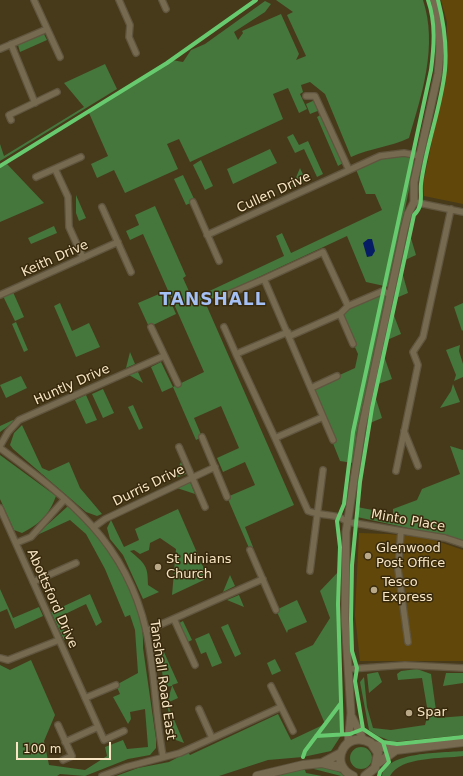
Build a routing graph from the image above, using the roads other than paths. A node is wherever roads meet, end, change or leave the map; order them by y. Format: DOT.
graph roads {
  1 [pos="34,0"];
  2 [pos="119,0"];
  3 [pos="162,0"];
  4 [pos="434,0"];
  5 [pos="166,9"];
  6 [pos="47,29"];
  7 [pos="12,44"];
  8 [pos="0,50"];
  9 [pos="136,53"];
  10 [pos="60,57"];
  11 [pos="57,92"];
  12 [pos="306,96"];
  13 [pos="35,103"];
  14 [pos="11,120"];
  15 [pos="420,156"];
  16 [pos="81,157"];
  17 [pos="55,169"];
  18 [pos="349,170"];
  19 [pos="36,177"];
  20 [pos="193,202"];
  21 [pos="414,202"];
  22 [pos="102,207"];
  23 [pos="451,209"];
  24 [pos="463,212"];
  25 [pos="207,235"];
  26 [pos="118,242"];
  27 [pos="83,258"];
  28 [pos="219,262"];
  29 [pos="131,272"];
  30 [pos="264,279"];
  31 [pos="390,294"];
  32 [pos="0,295"];
  33 [pos="228,295"];
  34 [pos="348,306"];
  35 [pos="340,314"];
  36 [pos="151,327"];
  37 [pos="224,328"];
  38 [pos="289,334"];
  39 [pos="353,344"];
  40 [pos="236,354"];
  41 [pos="164,356"];
  42 [pos="337,376"];
  43 [pos="178,384"];
  44 [pos="311,388"];
  45 [pos="323,417"];
  46 [pos="404,430"];
  47 [pos="202,438"];
  48 [pos="275,438"];
  49 [pos="332,440"];
  50 [pos="0,447"];
  51 [pos="179,448"];
  52 [pos="418,466"];
  53 [pos="215,467"];
  54 [pos="323,470"];
  55 [pos="396,471"];
  56 [pos="192,477"];
  57 [pos="227,497"];
  58 [pos="65,498"];
  59 [pos="205,507"];
  60 [pos="0,508"];
  61 [pos="318,515"];
  62 [pos="348,522"];
  63 [pos="94,527"];
  64 [pos="401,531"];
  65 [pos="16,543"];
  66 [pos="463,544"];
  67 [pos="250,550"];
  68 [pos="76,563"];
  69 [pos="310,571"];
  70 [pos="263,579"];
  71 [pos="33,582"];
  72 [pos="276,610"];
  73 [pos="174,619"];
  74 [pos="146,631"];
  75 [pos="58,640"];
  76 [pos="408,642"];
  77 [pos="0,658"];
  78 [pos="195,665"];
  79 [pos="463,668"];
  80 [pos="349,669"];
  81 [pos="116,684"];
  82 [pos="271,686"];
  83 [pos="85,698"];
  84 [pos="281,706"];
  85 [pos="199,710"];
  86 [pos="351,713"];
  87 [pos="58,725"];
  88 [pos="98,727"];
  89 [pos="124,731"];
  90 [pos="293,731"];
  91 [pos="212,738"];
  92 [pos="363,739"];
  93 [pos="66,742"];
  94 [pos="348,742"];
  95 [pos="463,742"];
  96 [pos="373,745"];
  97 [pos="396,750"];
  98 [pos="341,753"];
  99 [pos="162,756"];
  100 [pos="63,760"];
  101 [pos="322,763"];
  102 [pos="378,763"];
  103 [pos="343,768"];
  104 [pos="369,775"];
  105 [pos="102,776"];
  106 [pos="257,776"];
  107 [pos="353,776"];
  1 -- 6 [label="street"];
  2 -- 9 [label="street"];
  3 -- 5 [label="street"];
  4 -- 15 [label="street"];
  6 -- 7 [label="street"];
  6 -- 10 [label="street"];
  7 -- 8 [label="street"];
  7 -- 13 [label="street"];
  11 -- 13 [label="street"];
  12 -- 18 [label="street"];
  13 -- 14 [label="street"];
  15 -- 18 [label="street, Cullen Drive"];
  15 -- 21 [label="street"];
  16 -- 17 [label="street"];
  17 -- 19 [label="street"];
  17 -- 27 [label="street"];
  18 -- 25 [label="street, Cullen Drive"];
  20 -- 25 [label="street"];
  21 -- 23 [label="street"];
  21 -- 31 [label="street"];
  22 -- 26 [label="street"];
  23 -- 24 [label="street"];
  23 -- 46 [label="street"];
  25 -- 28 [label="street"];
  26 -- 27 [label="street, Keith Drive"];
  26 -- 29 [label="street"];
  27 -- 32 [label="street, Keith Drive"];
  30 -- 33 [label="street"];
  30 -- 34 [label="street"];
  30 -- 38 [label="street"];
  31 -- 34 [label="street"];
  31 -- 62 [label="street"];
  34 -- 35 [label="street"];
  35 -- 38 [label="street"];
  35 -- 39 [label="street"];
  36 -- 41 [label="street"];
  37 -- 40 [label="street"];
  38 -- 40 [label="street"];
  38 -- 44 [label="street"];
  40 -- 48 [label="street"];
  41 -- 43 [label="street"];
  41 -- 50 [label="street, Huntly Drive"];
  42 -- 44 [label="street"];
  44 -- 45 [label="street"];
  45 -- 48 [label="street"];
  45 -- 49 [label="street"];
  46 -- 52 [label="street"];
  46 -- 55 [label="street"];
  47 -- 53 [label="street"];
  48 -- 61 [label="street"];
  50 -- 58 [label="street, Tanshall Road East"];
  51 -- 56 [label="street"];
  53 -- 56 [label="street, Durris Drive"];
  53 -- 57 [label="street"];
  54 -- 61 [label="street"];
  56 -- 59 [label="street"];
  56 -- 63 [label="street, Durris Drive"];
  58 -- 63 [label="street, Tanshall Road East"];
  58 -- 65 [label="street"];
  60 -- 65 [label="street, Abottsford Drive"];
  61 -- 62 [label="street, Minto Place"];
  61 -- 69 [label="street"];
  62 -- 64 [label="street, Minto Place"];
  62 -- 80 [label="street"];
  63 -- 74 [label="street, Tanshall Road East"];
  64 -- 66 [label="street, Minto Place"];
  64 -- 76 [label="street"];
  65 -- 71 [label="street, Abottsford Drive"];
  67 -- 70 [label="street"];
  68 -- 71 [label="street"];
  70 -- 72 [label="street"];
  70 -- 73 [label="street"];
  71 -- 75 [label="street, Abottsford Drive"];
  73 -- 74 [label="street"];
  73 -- 78 [label="street"];
  74 -- 99 [label="street, Tanshall Road East"];
  75 -- 77 [label="street"];
  75 -- 83 [label="street, Abottsford Drive"];
  79 -- 80 [label="street"];
  80 -- 86 [label="street"];
  81 -- 83 [label="street"];
  82 -- 84 [label="street"];
  83 -- 88 [label="street, Abottsford Drive"];
  84 -- 90 [label="street"];
  84 -- 91 [label="street"];
  85 -- 91 [label="street"];
  86 -- 92 [label="street"];
  86 -- 94 [label="street"];
  87 -- 93 [label="street"];
  88 -- 89 [label="street, Abottsford Drive"];
  88 -- 93 [label="street"];
  91 -- 99 [label="street"];
  92 -- 94 [label="main road"];
  92 -- 96 [label="main road"];
  93 -- 100 [label="street"];
  94 -- 98 [label="main road"];
  95 -- 97 [label="main road"];
  96 -- 97 [label="main road"];
  96 -- 102 [label="main road"];
  97 -- 102 [label="main road"];
  98 -- 101 [label="main road"];
  98 -- 103 [label="main road"];
  99 -- 105 [label="street"];
  101 -- 103 [label="main road"];
  101 -- 106 [label="main road"];
  102 -- 104 [label="main road"];
  103 -- 107 [label="main road"];
}
